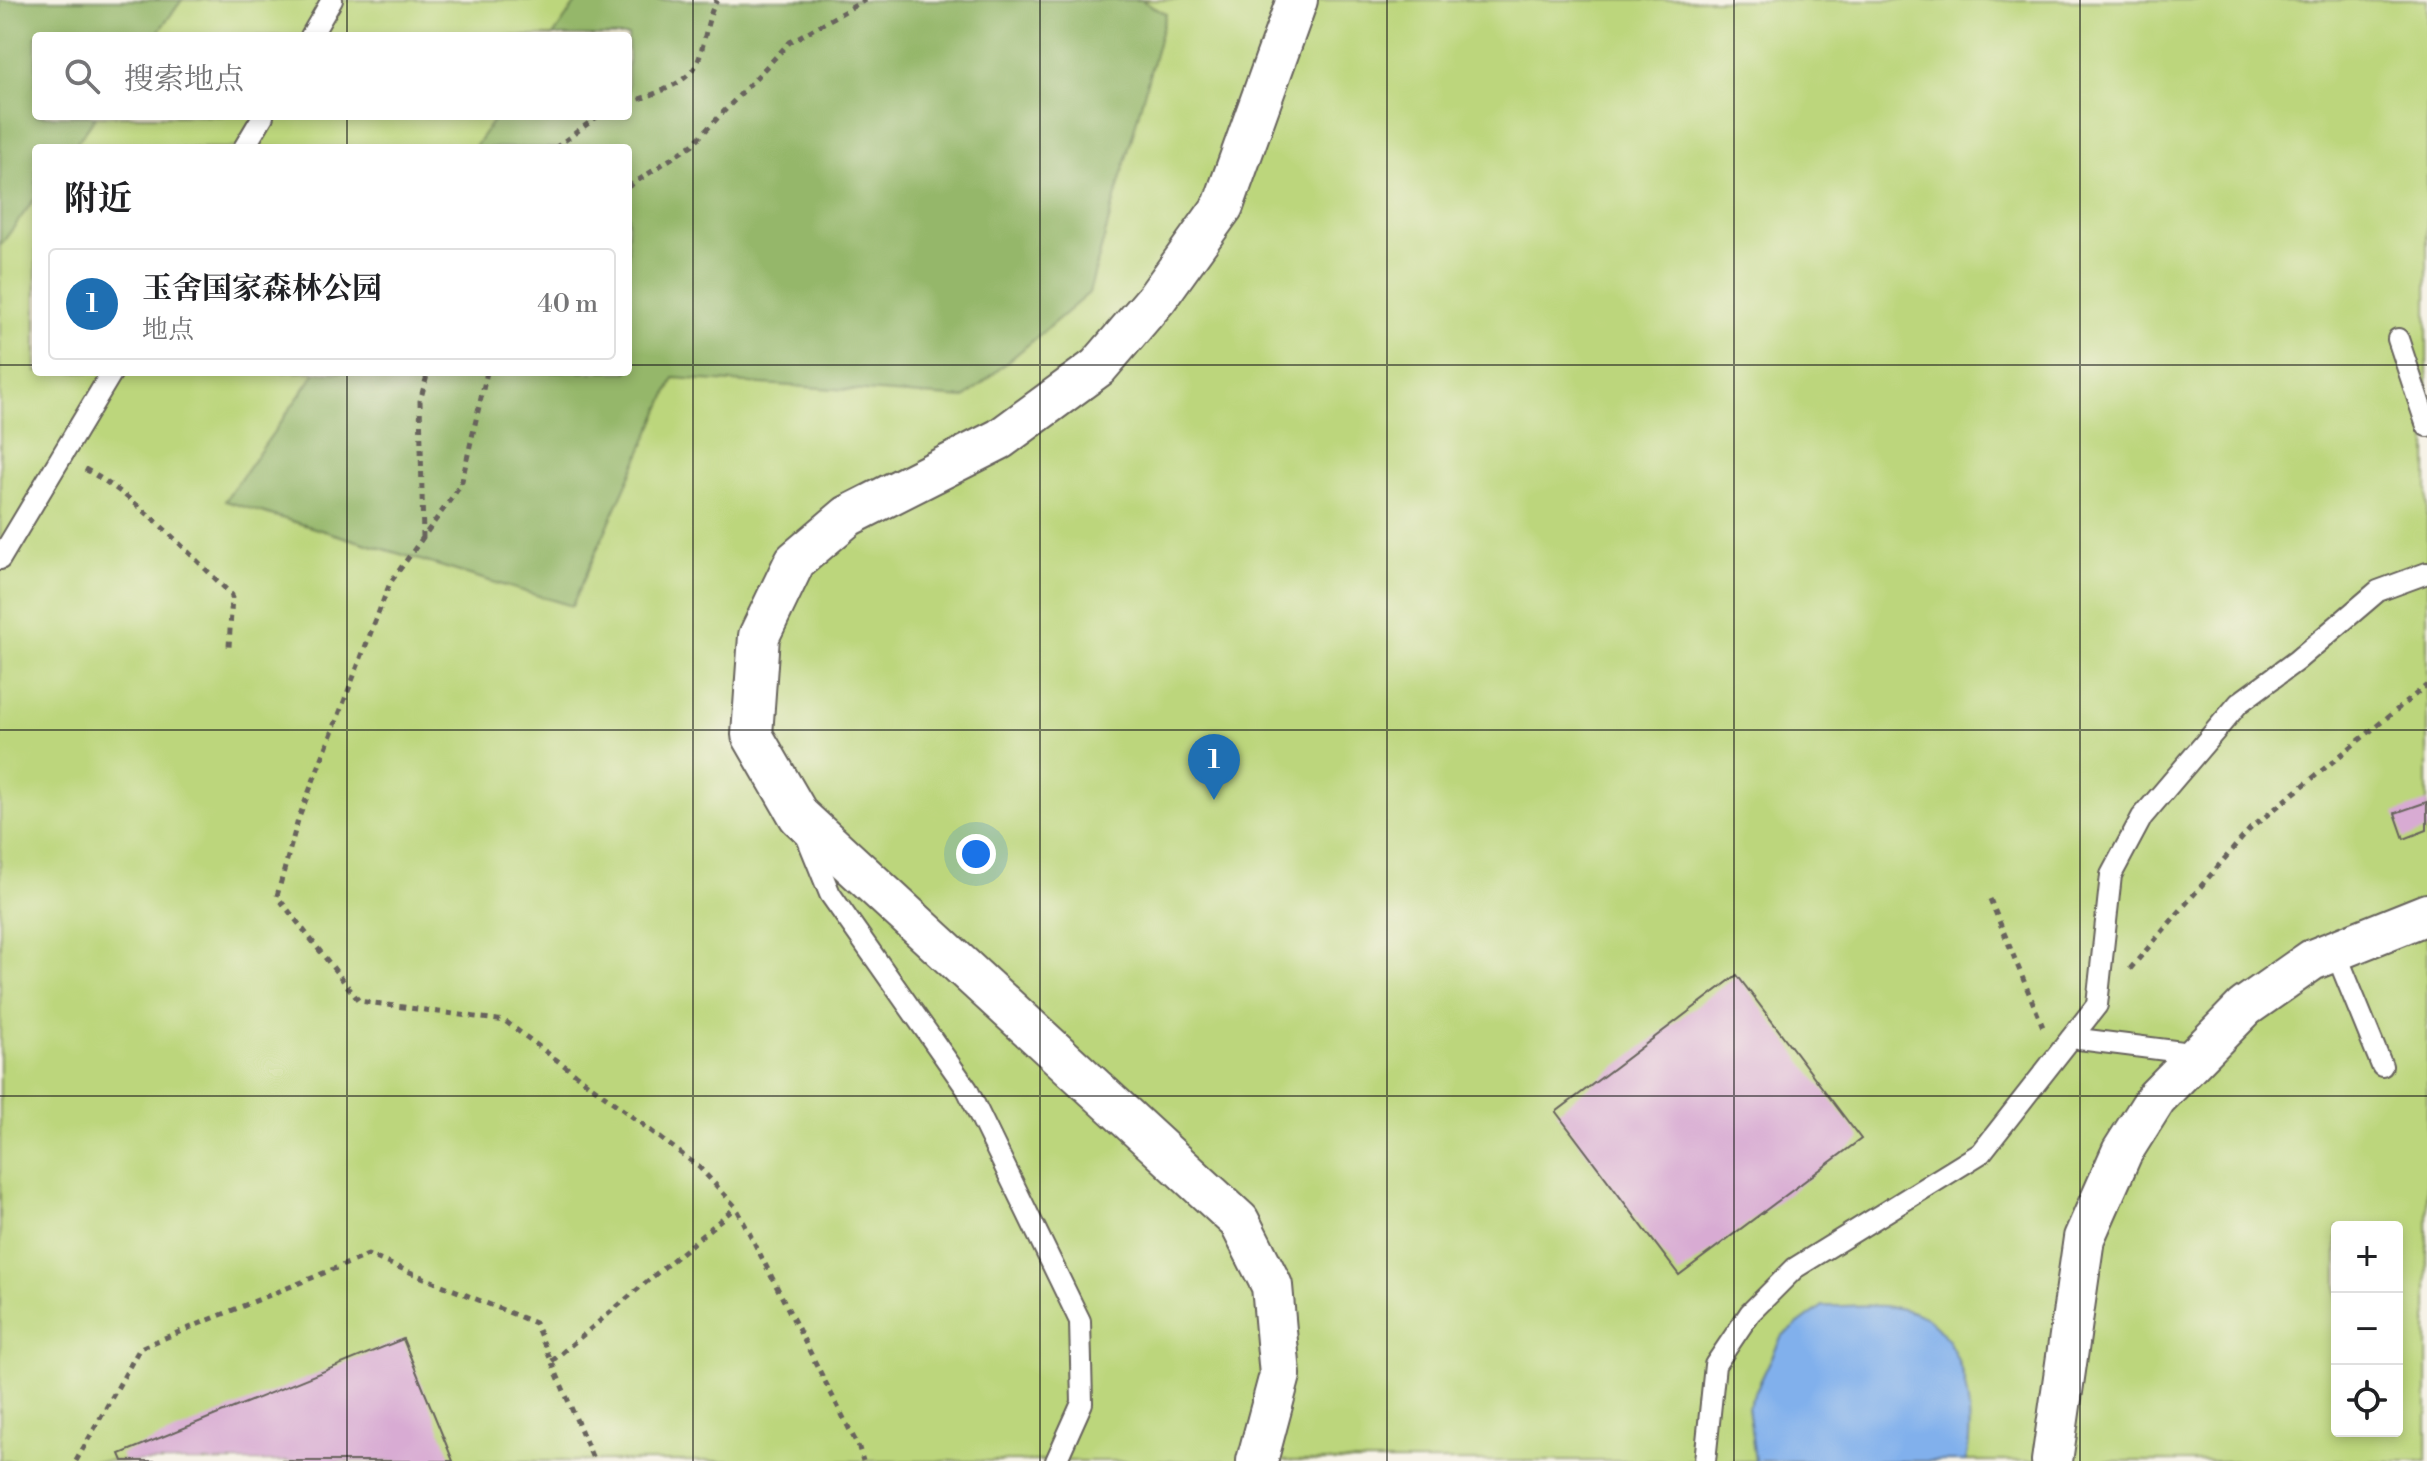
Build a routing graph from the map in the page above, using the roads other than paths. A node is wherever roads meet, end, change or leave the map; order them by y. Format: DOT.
graph roads {
  1 [pos="332,0"];
  2 [pos="1297,0"];
  3 [pos="313,32"];
  4 [pos="261,120"];
  5 [pos="246,144"];
  6 [pos="2398,339"];
  7 [pos="110,376"];
  8 [pos="2427,426"];
  9 [pos="0,559"];
  10 [pos="2427,573"];
  11 [pos="799,816"];
  12 [pos="2427,914"];
  13 [pos="2335,951"];
  14 [pos="2071,1038"];
  15 [pos="2199,1054"];
  16 [pos="2382,1066"];
  17 [pos="1056,1461"];
  18 [pos="1257,1461"];
  19 [pos="1705,1461"];
  20 [pos="2052,1461"];
  1 -- 3 [label="lane"];
  2 -- 11 [label="street"];
  4 -- 5 [label="lane"];
  6 -- 8 [label="lane"];
  7 -- 9 [label="lane"];
  10 -- 14 [label="lane"];
  11 -- 17 [label="lane"];
  11 -- 18 [label="street"];
  12 -- 13 [label="street"];
  13 -- 15 [label="street"];
  13 -- 16 [label="lane"];
  14 -- 15 [label="lane"];
  14 -- 19 [label="lane"];
  15 -- 20 [label="street"];
}
